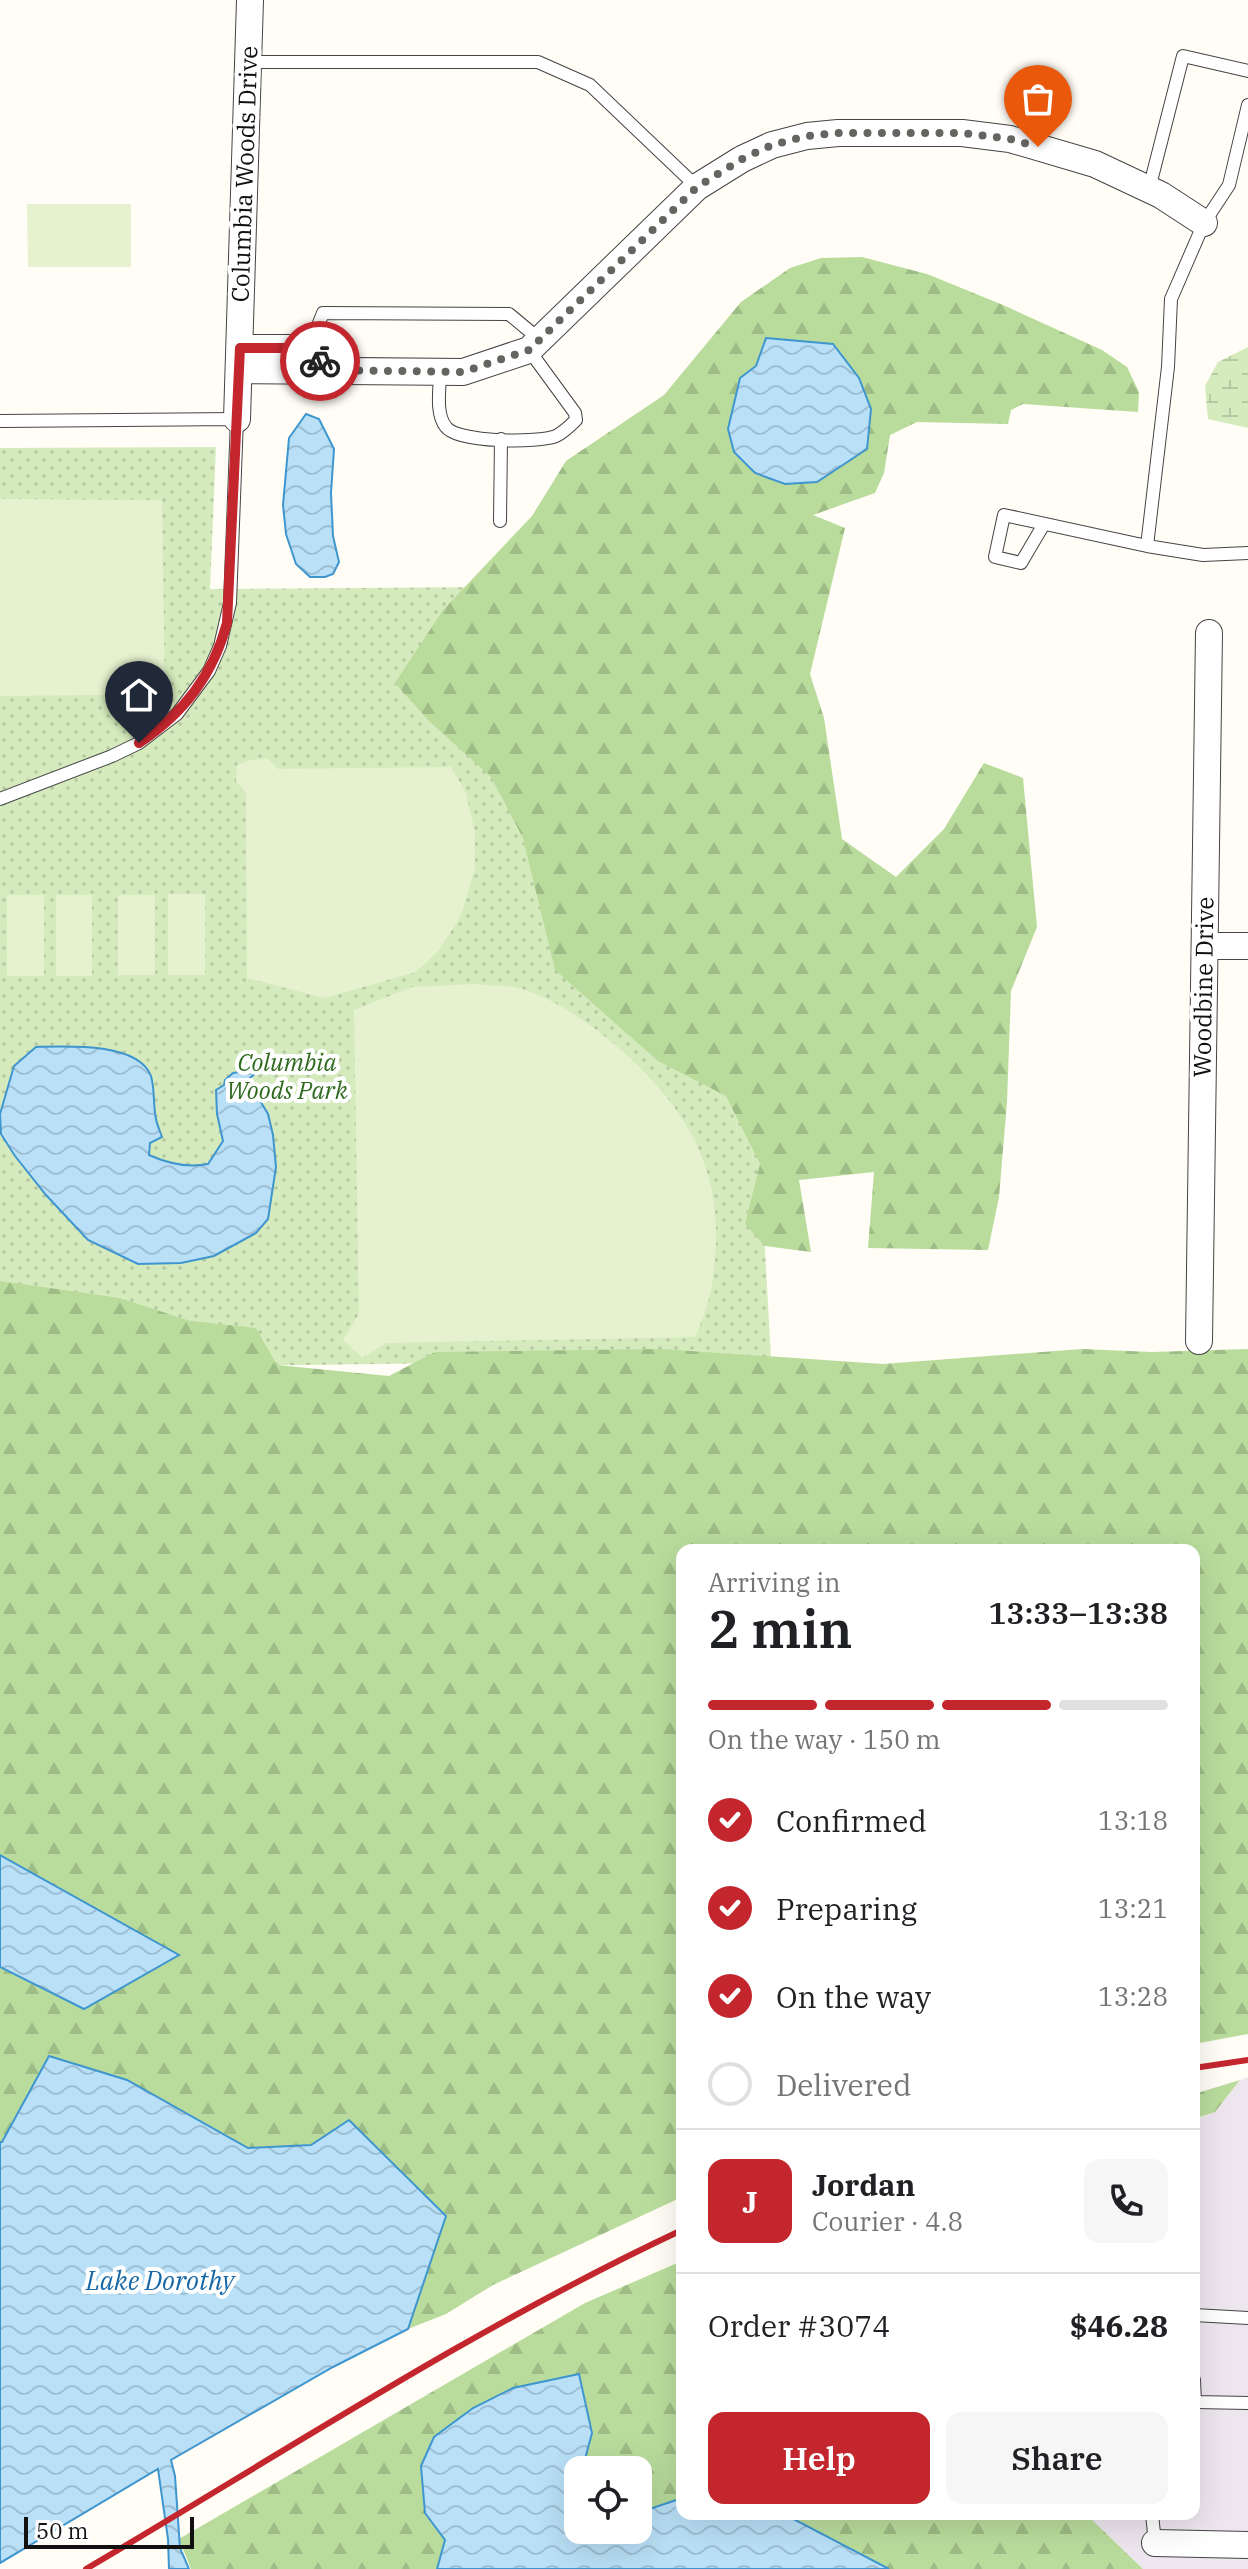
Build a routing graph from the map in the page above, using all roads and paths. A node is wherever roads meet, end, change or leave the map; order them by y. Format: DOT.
graph roads {
  1 [pos="250,0"];
  2 [pos="248,62"];
  3 [pos="1248,71"];
  4 [pos="1248,105"];
  5 [pos="697,187"];
  6 [pos="1149,189"];
  7 [pos="1204,223"];
  8 [pos="534,345"];
  9 [pos="309,348"];
  10 [pos="240,359"];
  11 [pos="328,370"];
  12 [pos="440,372"];
  13 [pos="237,419"];
  14 [pos="0,421"];
  15 [pos="501,439"];
  16 [pos="500,521"];
  17 [pos="1044,524"];
  18 [pos="1147,546"];
  19 [pos="1248,553"];
  20 [pos="1209,633"];
  21 [pos="0,799"];
  22 [pos="1205,946"];
  23 [pos="1248,946"];
  24 [pos="1199,1341"];
  25 [pos="1200,2315"];
  26 [pos="1248,2318"];
  27 [pos="1200,2402"];
  28 [pos="1248,2403"];
  29 [pos="1153,2520"];
  30 [pos="1155,2543"];
  31 [pos="1248,2545"];
  1 -- 2 [label="street, Columbia Woods Drive"];
  2 -- 5 [label="lane"];
  2 -- 10 [label="street, Columbia Woods Drive"];
  3 -- 6 [label="lane"];
  4 -- 7 [label="lane"];
  5 -- 6 [label="street"];
  5 -- 8 [label="street"];
  6 -- 7 [label="street"];
  7 -- 18 [label="lane"];
  8 -- 9 [label="lane"];
  8 -- 12 [label="street"];
  8 -- 15 [label="lane"];
  9 -- 10 [label="street"];
  9 -- 11 [label="street"];
  10 -- 11 [label="street"];
  10 -- 13 [label="street, Columbia Woods Drive"];
  11 -- 12 [label="street"];
  12 -- 15 [label="lane"];
  13 -- 14 [label="lane"];
  13 -- 21 [label="lane, Columbia Woods Drive"];
  15 -- 16 [label="lane"];
  17 -- 17 [label="lane"];
  17 -- 18 [label="lane"];
  18 -- 19 [label="lane"];
  20 -- 22 [label="street, Woodbine Drive"];
  22 -- 23 [label="street"];
  22 -- 24 [label="street, Woodbine Drive"];
  25 -- 26 [label="lane"];
  27 -- 28 [label="lane"];
  29 -- 30 [label="lane"];
  30 -- 31 [label="street"];
}
